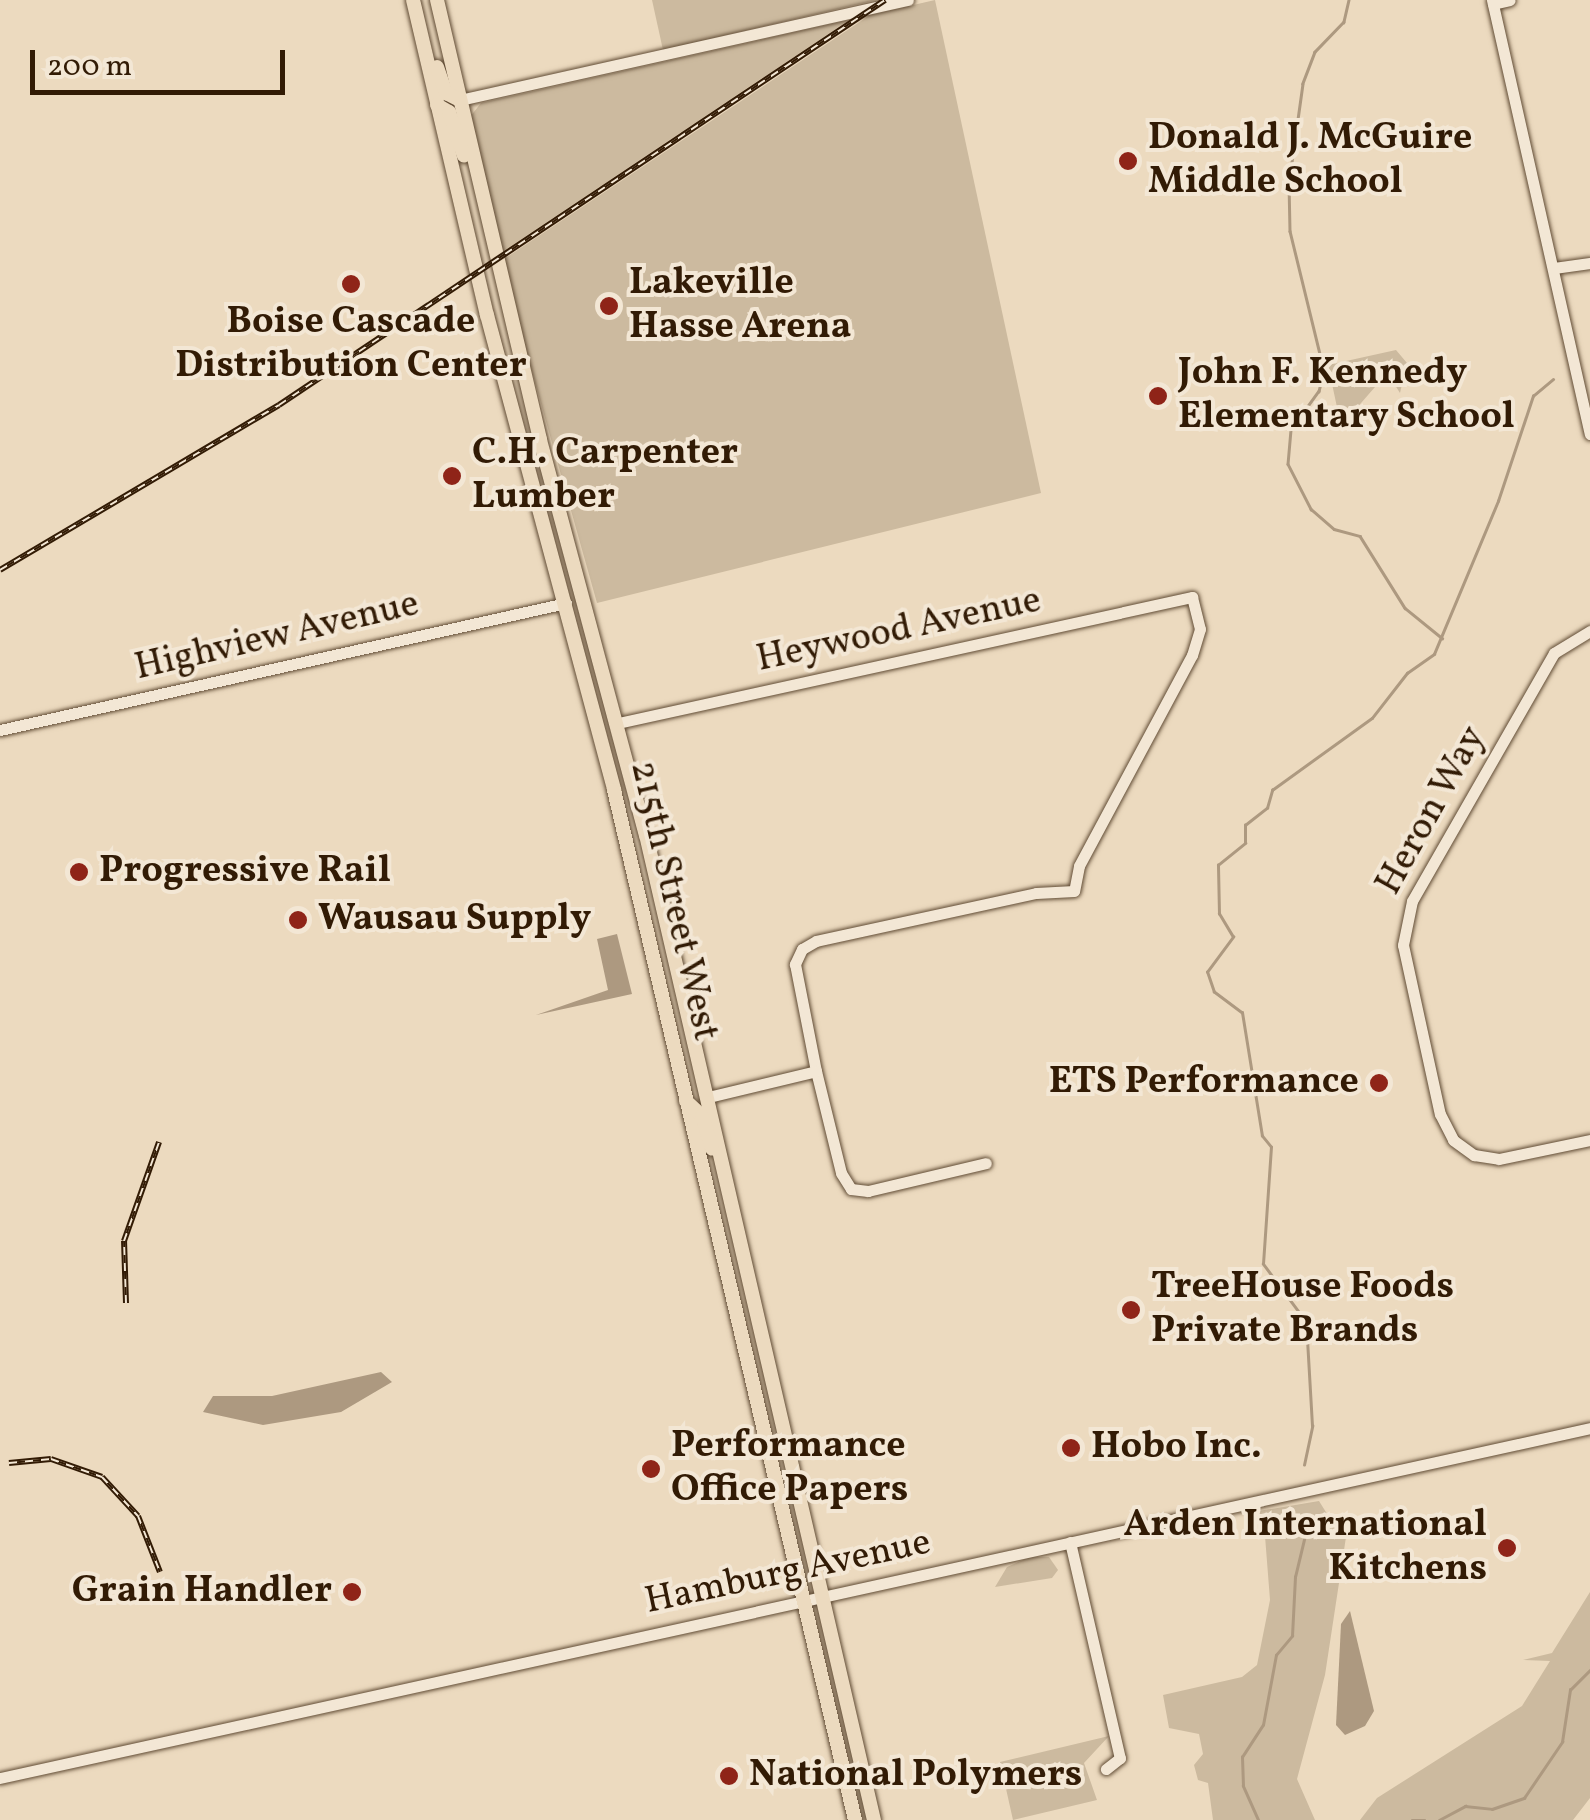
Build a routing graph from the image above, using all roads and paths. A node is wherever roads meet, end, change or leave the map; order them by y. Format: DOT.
graph roads {
  1 [pos="415,0"];
  2 [pos="437,0"];
  3 [pos="908,0"];
  4 [pos="1510,0"];
  5 [pos="1493,2"];
  6 [pos="460,100"];
  7 [pos="438,105"];
  8 [pos="483,203"];
  9 [pos="1590,264"];
  10 [pos="1554,268"];
  11 [pos="1590,434"];
  12 [pos="566,603"];
  13 [pos="1590,631"];
  14 [pos="618,723"];
  15 [pos="0,730"];
  16 [pos="660,987"];
  17 [pos="816,1071"];
  18 [pos="708,1097"];
  19 [pos="686,1101"];
  20 [pos="1590,1140"];
  21 [pos="986,1163"];
  22 [pos="734,1206"];
  23 [pos="1590,1428"];
  24 [pos="1070,1542"];
  25 [pos="822,1596"];
  26 [pos="804,1600"];
  27 [pos="1106,1769"];
  28 [pos="0,1778"];
  29 [pos="855,1820"];
  30 [pos="874,1820"];
  1 -- 6 [label="main road"];
  1 -- 7 [label="main road, 215th Street West"];
  2 -- 6 [label="main road, 215th Street West"];
  3 -- 6 [label="street"];
  4 -- 5 [label="street"];
  5 -- 10 [label="street"];
  6 -- 8 [label="main road, 215th Street West"];
  7 -- 8 [label="main road"];
  7 -- 12 [label="main road, 215th Street West"];
  8 -- 14 [label="main road, 215th Street West"];
  9 -- 10 [label="street"];
  10 -- 11 [label="street"];
  12 -- 15 [label="street, Highview Avenue"];
  12 -- 16 [label="main road, 215th Street West"];
  13 -- 20 [label="street, Heron Way"];
  14 -- 17 [label="street, Heywood Avenue"];
  14 -- 18 [label="main road, 215th Street West"];
  16 -- 18 [label="main road"];
  16 -- 19 [label="main road, 215th Street West"];
  17 -- 18 [label="street"];
  17 -- 21 [label="street"];
  18 -- 22 [label="main road, 215th Street West"];
  19 -- 22 [label="main road"];
  19 -- 26 [label="main road, 215th Street West"];
  22 -- 25 [label="main road, 215th Street West"];
  23 -- 24 [label="street, Hamburg Avenue"];
  24 -- 25 [label="street, Hamburg Avenue"];
  24 -- 27 [label="street"];
  25 -- 26 [label="street, Hamburg Avenue"];
  25 -- 30 [label="main road, 215th Street West"];
  26 -- 28 [label="street, Hamburg Avenue"];
  26 -- 29 [label="main road, 215th Street West"];
}
